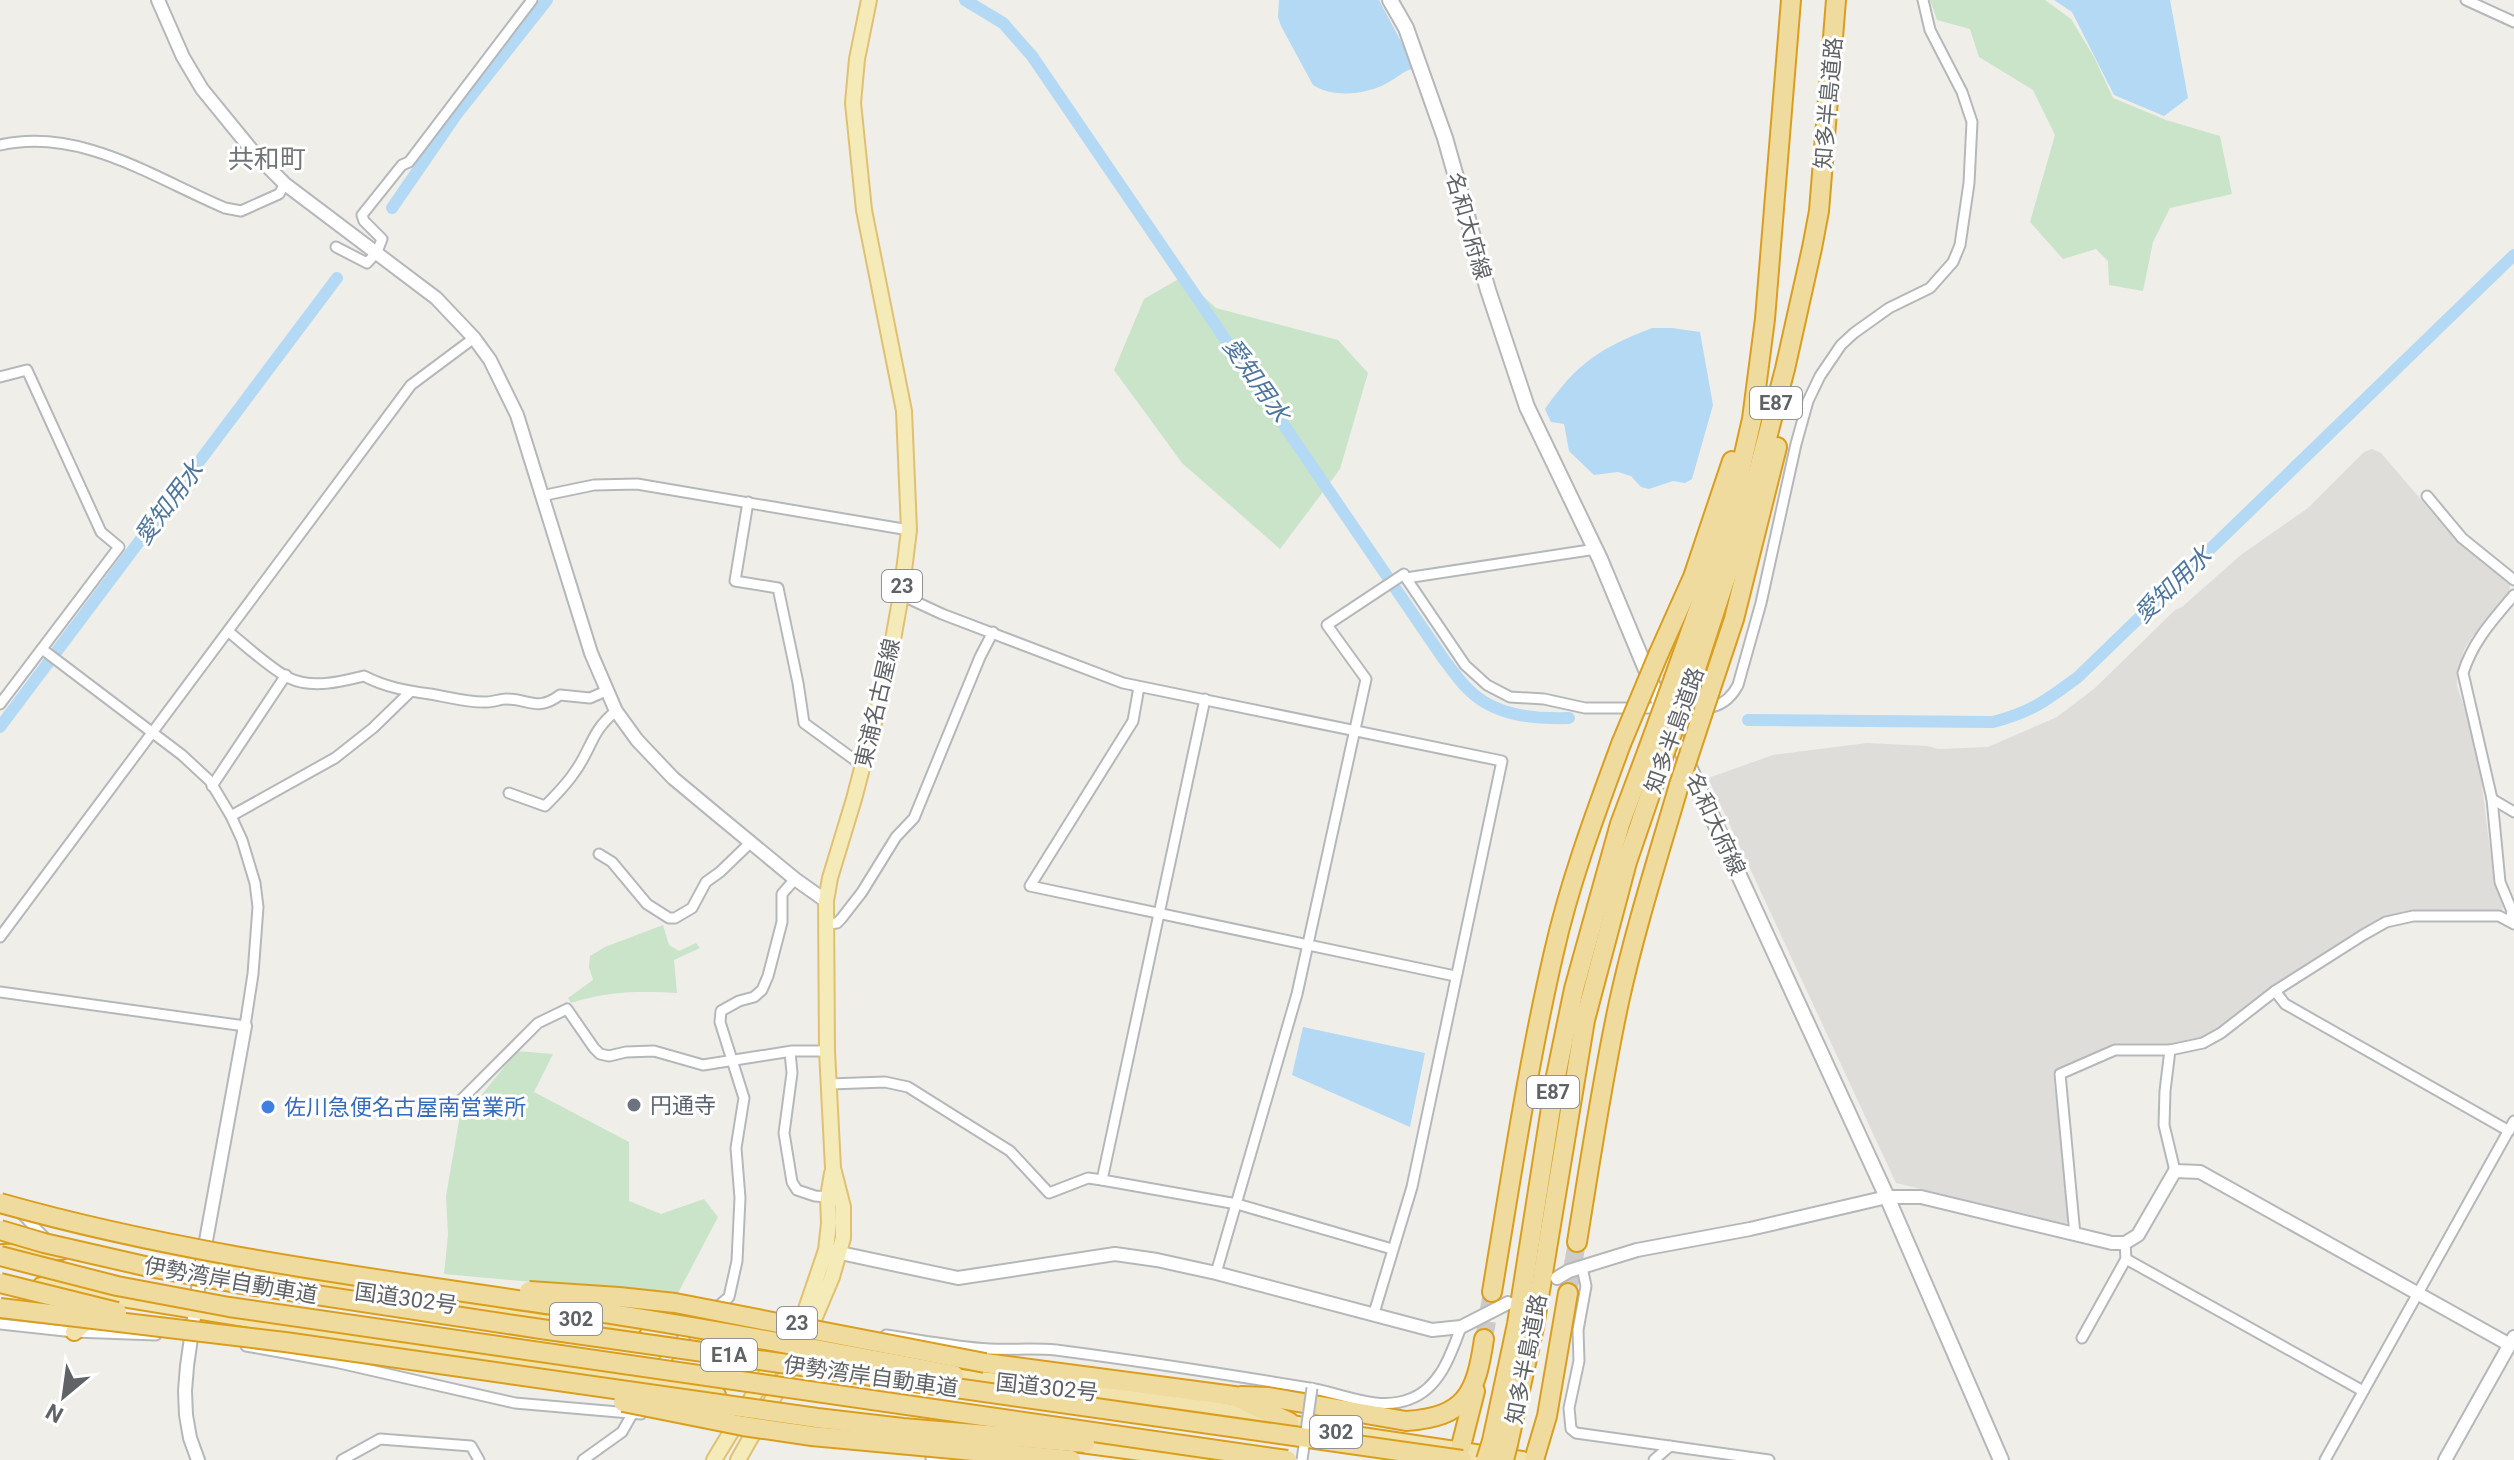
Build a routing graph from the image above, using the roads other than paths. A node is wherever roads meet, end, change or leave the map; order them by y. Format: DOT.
graph roads {
  1 [pos="158,0"];
  2 [pos="532,0"];
  3 [pos="869,0"];
  4 [pos="1390,0"];
  5 [pos="1791,0"];
  6 [pos="1836,0"];
  7 [pos="1923,0"];
  8 [pos="2466,0"];
  9 [pos="2514,22"];
  10 [pos="0,145"];
  11 [pos="285,184"];
  12 [pos="336,247"];
  13 [pos="377,252"];
  14 [pos="474,338"];
  15 [pos="1785,369"];
  16 [pos="0,377"];
  17 [pos="1757,384"];
  18 [pos="541,496"];
  19 [pos="2427,496"];
  20 [pos="748,502"];
  21 [pos="909,530"];
  22 [pos="1596,549"];
  23 [pos="1402,576"];
  24 [pos="2514,580"];
  25 [pos="901,595"];
  26 [pos="2514,595"];
  27 [pos="229,632"];
  28 [pos="993,632"];
  29 [pos="42,649"];
  30 [pos="286,675"];
  31 [pos="1682,681"];
  32 [pos="1139,687"];
  33 [pos="606,691"];
  34 [pos="409,693"];
  35 [pos="1205,699"];
  36 [pos="0,704"];
  37 [pos="1662,708"];
  38 [pos="616,711"];
  39 [pos="1354,731"];
  40 [pos="153,733"];
  41 [pos="863,766"];
  42 [pos="212,786"];
  43 [pos="509,793"];
  44 [pos="2492,799"];
  45 [pos="2514,812"];
  46 [pos="231,816"];
  47 [pos="750,843"];
  48 [pos="599,854"];
  49 [pos="795,879"];
  50 [pos="826,901"];
  51 [pos="1159,915"];
  52 [pos="2512,923"];
  53 [pos="827,924"];
  54 [pos="0,937"];
  55 [pos="1306,945"];
  56 [pos="1455,976"];
  57 [pos="2275,991"];
  58 [pos="0,992"];
  59 [pos="245,1026"];
  60 [pos="2170,1050"];
  61 [pos="827,1051"];
  62 [pos="790,1052"];
  63 [pos="733,1060"];
  64 [pos="830,1084"];
  65 [pos="459,1102"];
  66 [pos="2511,1126"];
  67 [pos="833,1168"];
  68 [pos="2175,1171"];
  69 [pos="1102,1180"];
  70 [pos="828,1197"];
  71 [pos="1887,1197"];
  72 [pos="0,1200"];
  73 [pos="1237,1204"];
  74 [pos="0,1230"];
  75 [pos="2075,1235"];
  76 [pos="1577,1242"];
  77 [pos="2125,1243"];
  78 [pos="1392,1249"];
  79 [pos="58,1251"];
  80 [pos="833,1252"];
  81 [pos="0,1254"];
  82 [pos="2126,1259"];
  83 [pos="1582,1267"];
  84 [pos="201,1268"];
  85 [pos="1216,1273"];
  86 [pos="0,1284"];
  87 [pos="402,1284"];
  88 [pos="1563,1285"];
  89 [pos="2418,1292"];
  90 [pos="116,1297"];
  91 [pos="1500,1298"];
  92 [pos="0,1308"];
  93 [pos="195,1311"];
  94 [pos="1374,1313"];
  95 [pos="0,1324"];
  96 [pos="812,1325"];
  97 [pos="1461,1327"];
  98 [pos="74,1332"];
  99 [pos="688,1332"];
  100 [pos="192,1336"];
  101 [pos="2082,1338"];
  102 [pos="1484,1339"];
  103 [pos="285,1342"];
  104 [pos="2513,1343"];
  105 [pos="780,1349"];
  106 [pos="799,1352"];
  107 [pos="425,1361"];
  108 [pos="1479,1374"];
  109 [pos="646,1383"];
  110 [pos="1312,1388"];
  111 [pos="2363,1391"];
  112 [pos="1234,1396"];
  113 [pos="748,1400"];
  114 [pos="771,1403"];
  115 [pos="634,1413"];
  116 [pos="1160,1417"];
  117 [pos="1289,1422"];
  118 [pos="730,1431"];
  119 [pos="1670,1446"];
  120 [pos="1501,1448"];
  121 [pos="1460,1457"];
  122 [pos="931,1458"];
  123 [pos="1281,1459"];
  124 [pos="198,1460"];
  125 [pos="342,1460"];
  126 [pos="479,1460"];
  127 [pos="583,1460"];
  128 [pos="714,1460"];
  129 [pos="738,1460"];
  130 [pos="947,1460"];
  131 [pos="1071,1460"];
  132 [pos="1201,1460"];
  133 [pos="1302,1460"];
  134 [pos="1486,1460"];
  135 [pos="1522,1460"];
  136 [pos="1534,1460"];
  137 [pos="1654,1460"];
  138 [pos="1769,1460"];
  139 [pos="2001,1460"];
  140 [pos="2325,1460"];
  141 [pos="2445,1460"];
  1 -- 11 [label="street"];
  2 -- 13 [label="street"];
  3 -- 21 [label="main road, 東浦名古屋線 / 23"];
  4 -- 22 [label="main road, 名和大府線"];
  5 -- 17 [label="highway, 知多半島道路 / E87"];
  6 -- 15 [label="highway, 知多半島道路 / E87"];
  7 -- 37 [label="street"];
  8 -- 9 [label="street"];
  10 -- 11 [label="street"];
  11 -- 13 [label="street"];
  12 -- 13 [label="street"];
  13 -- 14 [label="street"];
  14 -- 18 [label="street"];
  14 -- 27 [label="street"];
  15 -- 31 [label="highway, 知多半島道路 / E87"];
  15 -- 76 [label="highway, bridge"];
  16 -- 29 [label="street"];
  17 -- 31 [label="highway, 知多半島道路 / E87"];
  17 -- 91 [label="highway, bridge"];
  18 -- 20 [label="street"];
  18 -- 33 [label="street"];
  19 -- 24 [label="street"];
  20 -- 21 [label="street"];
  20 -- 41 [label="street"];
  21 -- 25 [label="main road, 東浦名古屋線 / 23"];
  22 -- 37 [label="main road, 名和大府線"];
  22 -- 37 [label="street"];
  23 -- 39 [label="street"];
  25 -- 28 [label="street"];
  25 -- 41 [label="main road, 東浦名古屋線 / 23"];
  26 -- 44 [label="street"];
  27 -- 30 [label="street"];
  27 -- 40 [label="street"];
  28 -- 32 [label="street"];
  28 -- 53 [label="street"];
  29 -- 36 [label="street"];
  29 -- 40 [label="street"];
  30 -- 34 [label="street"];
  30 -- 42 [label="street"];
  31 -- 120 [label="highway, 知多半島道路 / E87, bridge"];
  32 -- 35 [label="street"];
  32 -- 51 [label="street"];
  33 -- 34 [label="street"];
  33 -- 38 [label="street"];
  34 -- 46 [label="street"];
  35 -- 39 [label="street"];
  35 -- 51 [label="street"];
  37 -- 71 [label="main road, 名和大府線"];
  38 -- 43 [label="street"];
  38 -- 47 [label="street"];
  39 -- 55 [label="street"];
  39 -- 56 [label="street"];
  40 -- 42 [label="street"];
  40 -- 54 [label="street"];
  41 -- 50 [label="main road, 東浦名古屋線 / 23"];
  42 -- 46 [label="street"];
  44 -- 45 [label="street"];
  44 -- 52 [label="street"];
  46 -- 59 [label="street"];
  47 -- 48 [label="street"];
  47 -- 49 [label="street"];
  49 -- 50 [label="street"];
  49 -- 63 [label="street"];
  50 -- 53 [label="main road, 東浦名古屋線 / 23"];
  51 -- 55 [label="street"];
  51 -- 69 [label="street"];
  52 -- 57 [label="street"];
  53 -- 61 [label="main road, 東浦名古屋線 / 23"];
  55 -- 56 [label="street"];
  55 -- 73 [label="street"];
  56 -- 78 [label="street"];
  57 -- 60 [label="street"];
  57 -- 66 [label="street"];
  58 -- 59 [label="street"];
  59 -- 84 [label="street"];
  60 -- 68 [label="street"];
  60 -- 75 [label="street"];
  61 -- 62 [label="street"];
  61 -- 64 [label="main road, 東浦名古屋線 / 23"];
  62 -- 63 [label="street"];
  62 -- 70 [label="street"];
  63 -- 65 [label="street"];
  63 -- 99 [label="street"];
  64 -- 67 [label="main road, 東浦名古屋線 / 23"];
  64 -- 69 [label="street"];
  66 -- 89 [label="street"];
  67 -- 70 [label="main road, 東浦名古屋線 / 23"];
  67 -- 80 [label="main road, 東浦名古屋線 / 23"];
  68 -- 77 [label="street"];
  68 -- 89 [label="street"];
  69 -- 73 [label="street"];
  70 -- 80 [label="main road, 東浦名古屋線 / 23"];
  71 -- 75 [label="street"];
  71 -- 83 [label="street"];
  71 -- 139 [label="main road, 名和大府線"];
  72 -- 79 [label="street"];
  72 -- 87 [label="highway, bridge"];
  73 -- 78 [label="street"];
  73 -- 85 [label="street"];
  74 -- 116 [label="highway, 伊勢湾岸自動車道 / E1A, bridge"];
  75 -- 77 [label="street"];
  77 -- 82 [label="street"];
  78 -- 94 [label="street"];
  79 -- 81 [label="highway, 国道302号 / 302"];
  79 -- 84 [label="highway, 国道302号 / 302"];
  80 -- 85 [label="street"];
  80 -- 96 [label="main road, 東浦名古屋線 / 23"];
  80 -- 105 [label="main road, 東浦名古屋線 / 23"];
  81 -- 123 [label="highway, 伊勢湾岸自動車道 / E1A, bridge"];
  82 -- 101 [label="street"];
  82 -- 111 [label="street"];
  83 -- 88 [label="street"];
  83 -- 119 [label="street"];
  84 -- 93 [label="street"];
  84 -- 99 [label="highway, 国道302号 / 302"];
  85 -- 94 [label="street"];
  86 -- 90 [label="highway, 国道302号 / 302"];
  86 -- 103 [label="highway, bridge"];
  87 -- 112 [label="highway, bridge"];
  87 -- 116 [label="highway, bridge"];
  88 -- 136 [label="highway"];
  89 -- 104 [label="street"];
  89 -- 111 [label="street"];
  90 -- 93 [label="highway, 国道302号 / 302"];
  90 -- 98 [label="highway"];
  91 -- 97 [label="street"];
  92 -- 103 [label="highway, bridge"];
  93 -- 100 [label="street"];
  93 -- 109 [label="highway, 国道302号 / 302"];
  94 -- 97 [label="street"];
  95 -- 98 [label="street"];
  96 -- 106 [label="main road, 東浦名古屋線 / 23"];
  96 -- 110 [label="street"];
  97 -- 110 [label="street"];
  98 -- 100 [label="street"];
  99 -- 105 [label="highway, 国道302号 / 302"];
  99 -- 109 [label="street"];
  100 -- 115 [label="street"];
  100 -- 124 [label="street"];
  102 -- 108 [label="highway"];
  103 -- 107 [label="highway, bridge"];
  104 -- 141 [label="street"];
  105 -- 106 [label="highway, 国道302号 / 302"];
  105 -- 113 [label="main road, 東浦名古屋線 / 23"];
  106 -- 114 [label="main road, 東浦名古屋線 / 23"];
  106 -- 117 [label="highway, 国道302号 / 302"];
  107 -- 123 [label="highway, bridge"];
  107 -- 131 [label="highway, bridge"];
  108 -- 112 [label="highway"];
  108 -- 121 [label="highway"];
  109 -- 113 [label="highway, 国道302号 / 302"];
  109 -- 115 [label="street"];
  110 -- 133 [label="street, bridge"];
  111 -- 140 [label="street"];
  112 -- 117 [label="highway"];
  113 -- 114 [label="highway, 国道302号 / 302"];
  113 -- 118 [label="main road, 東浦名古屋線 / 23"];
  114 -- 129 [label="main road, 東浦名古屋線 / 23"];
  114 -- 132 [label="highway, 国道302号 / 302"];
  115 -- 118 [label="street"];
  115 -- 127 [label="street"];
  116 -- 121 [label="highway, 伊勢湾岸自動車道 / E1A, bridge"];
  117 -- 121 [label="highway, 国道302号 / 302"];
  118 -- 128 [label="main road, 東浦名古屋線 / 23"];
  119 -- 137 [label="street"];
  119 -- 138 [label="street"];
  120 -- 134 [label="highway, 知多半島道路 / E87, bridge"];
  121 -- 135 [label="highway, 国道302号 / 302"];
  122 -- 130 [label="street"];
  125 -- 126 [label="street"];
}
